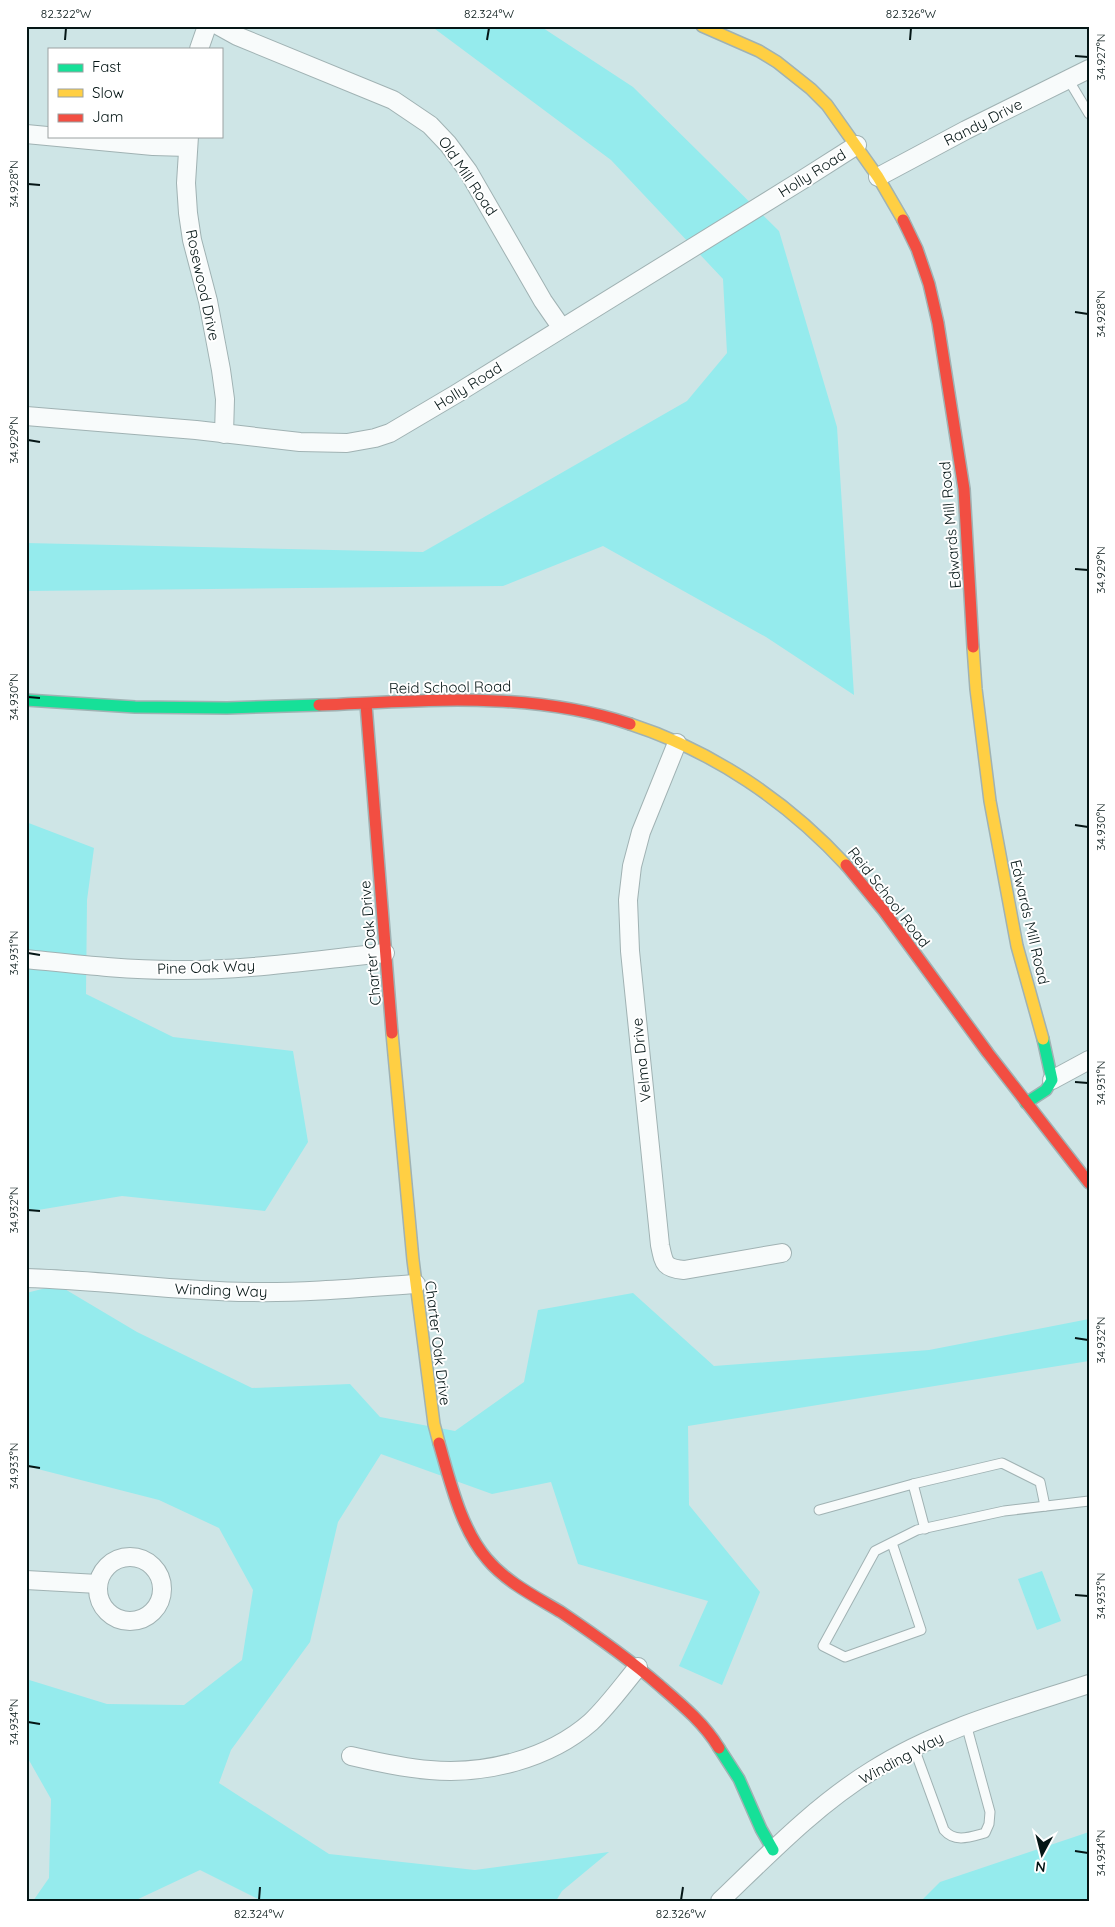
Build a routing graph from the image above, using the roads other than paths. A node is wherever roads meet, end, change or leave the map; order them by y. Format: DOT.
graph roads {
  1 [pos="206,26"];
  2 [pos="219,26"];
  3 [pos="711,28"];
  4 [pos="199,48"];
  5 [pos="1089,69"];
  6 [pos="1068,79"];
  7 [pos="1089,114"];
  8 [pos="26,134"];
  9 [pos="48,136"];
  10 [pos="68,138"];
  11 [pos="188,141"];
  12 [pos="857,145"];
  13 [pos="878,177"];
  14 [pos="561,327"];
  15 [pos="26,416"];
  16 [pos="224,434"];
  17 [pos="26,700"];
  18 [pos="366,704"];
  19 [pos="677,743"];
  20 [pos="385,953"];
  21 [pos="26,959"];
  22 [pos="1089,1060"];
  23 [pos="1052,1080"];
  24 [pos="1026,1103"];
  25 [pos="1089,1183"];
  26 [pos="782,1253"];
  27 [pos="26,1278"];
  28 [pos="416,1284"];
  29 [pos="913,1484"];
  30 [pos="1089,1501"];
  31 [pos="1044,1506"];
  32 [pos="819,1510"];
  33 [pos="924,1529"];
  34 [pos="892,1543"];
  35 [pos="26,1580"];
  36 [pos="98,1584"];
  37 [pos="638,1667"];
  38 [pos="1089,1684"];
  39 [pos="966,1724"];
  40 [pos="914,1748"];
  41 [pos="351,1756"];
  42 [pos="773,1850"];
  43 [pos="720,1901"];
  1 -- 4 [label="street"];
  2 -- 14 [label="street, Old Mill Road"];
  3 -- 12 [label="street, Edwards Mill Road"];
  5 -- 6 [label="street, Randy Drive"];
  6 -- 7 [label="lane"];
  6 -- 13 [label="street, Randy Drive"];
  8 -- 9 [label="street"];
  10 -- 11 [label="street"];
  11 -- 16 [label="street, Rosewood Drive"];
  12 -- 13 [label="street, Edwards Mill Road"];
  12 -- 14 [label="street, Holly Road"];
  13 -- 23 [label="street, Edwards Mill Road"];
  14 -- 16 [label="street, Holly Road"];
  15 -- 16 [label="street, Holly Road"];
  17 -- 18 [label="street, Reid School Road"];
  18 -- 19 [label="street, Reid School Road"];
  18 -- 20 [label="street, Charter Oak Drive"];
  19 -- 24 [label="street, Reid School Road"];
  19 -- 26 [label="street, Velma Drive"];
  20 -- 21 [label="street, Pine Oak Way"];
  20 -- 28 [label="street, Charter Oak Drive"];
  22 -- 23 [label="street"];
  23 -- 24 [label="street"];
  24 -- 25 [label="street, Reid School Road"];
  27 -- 28 [label="street, Winding Way"];
  28 -- 37 [label="street, Charter Oak Drive"];
  29 -- 31 [label="lane"];
  29 -- 32 [label="lane"];
  29 -- 33 [label="lane"];
  30 -- 31 [label="lane"];
  31 -- 33 [label="lane"];
  33 -- 34 [label="lane"];
  34 -- 34 [label="lane"];
  35 -- 36 [label="street"];
  37 -- 41 [label="street"];
  37 -- 42 [label="street, Charter Oak Drive"];
  38 -- 39 [label="street, Winding Way"];
  39 -- 40 [label="street, Winding Way"];
  39 -- 40 [label="lane"];
  40 -- 42 [label="street, Winding Way"];
  42 -- 43 [label="street, Winding Way"];
}
